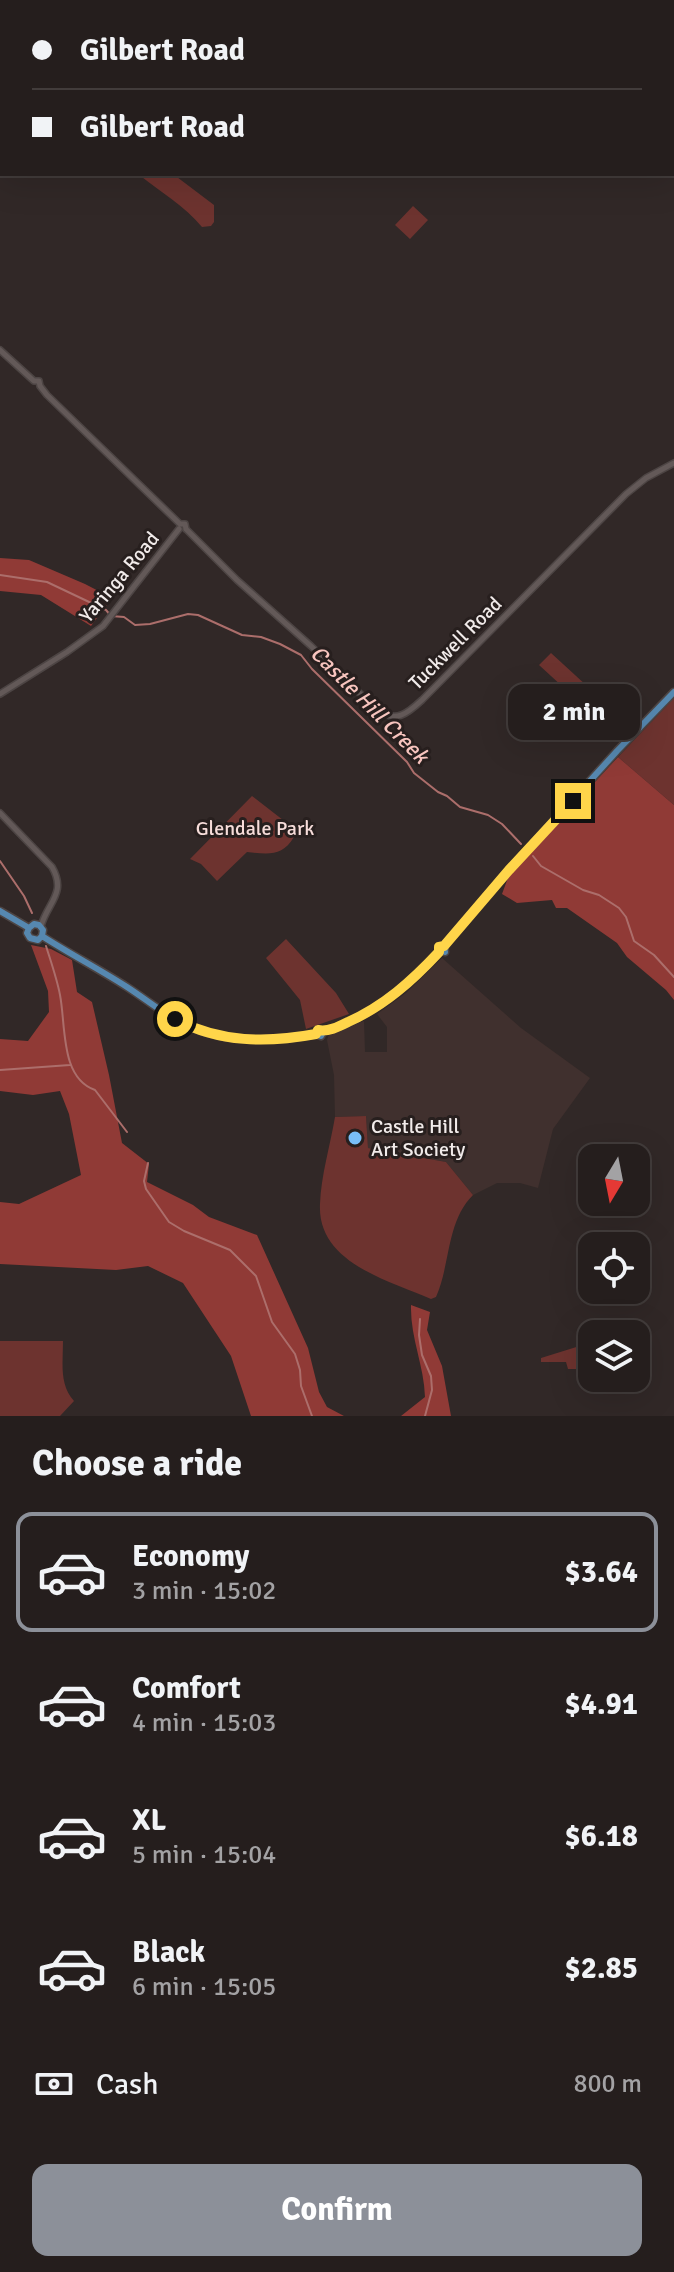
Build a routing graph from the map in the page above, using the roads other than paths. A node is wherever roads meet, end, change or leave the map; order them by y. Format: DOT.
graph roads {
  1 [pos="0,350"];
  2 [pos="674,463"];
  3 [pos="182,527"];
  4 [pos="674,692"];
  5 [pos="0,694"];
  6 [pos="0,813"];
  7 [pos="0,911"];
  8 [pos="41,926"];
  9 [pos="29,928"];
  10 [pos="42,936"];
  1 -- 3 [label="street, Tuckwell Road"];
  2 -- 3 [label="street, Tuckwell Road"];
  3 -- 5 [label="street, Yaringa Road"];
  4 -- 10 [label="main road"];
  6 -- 8 [label="street"];
  7 -- 9 [label="main road"];
  8 -- 9 [label="main road"];
  8 -- 10 [label="main road"];
  9 -- 10 [label="main road"];
}
